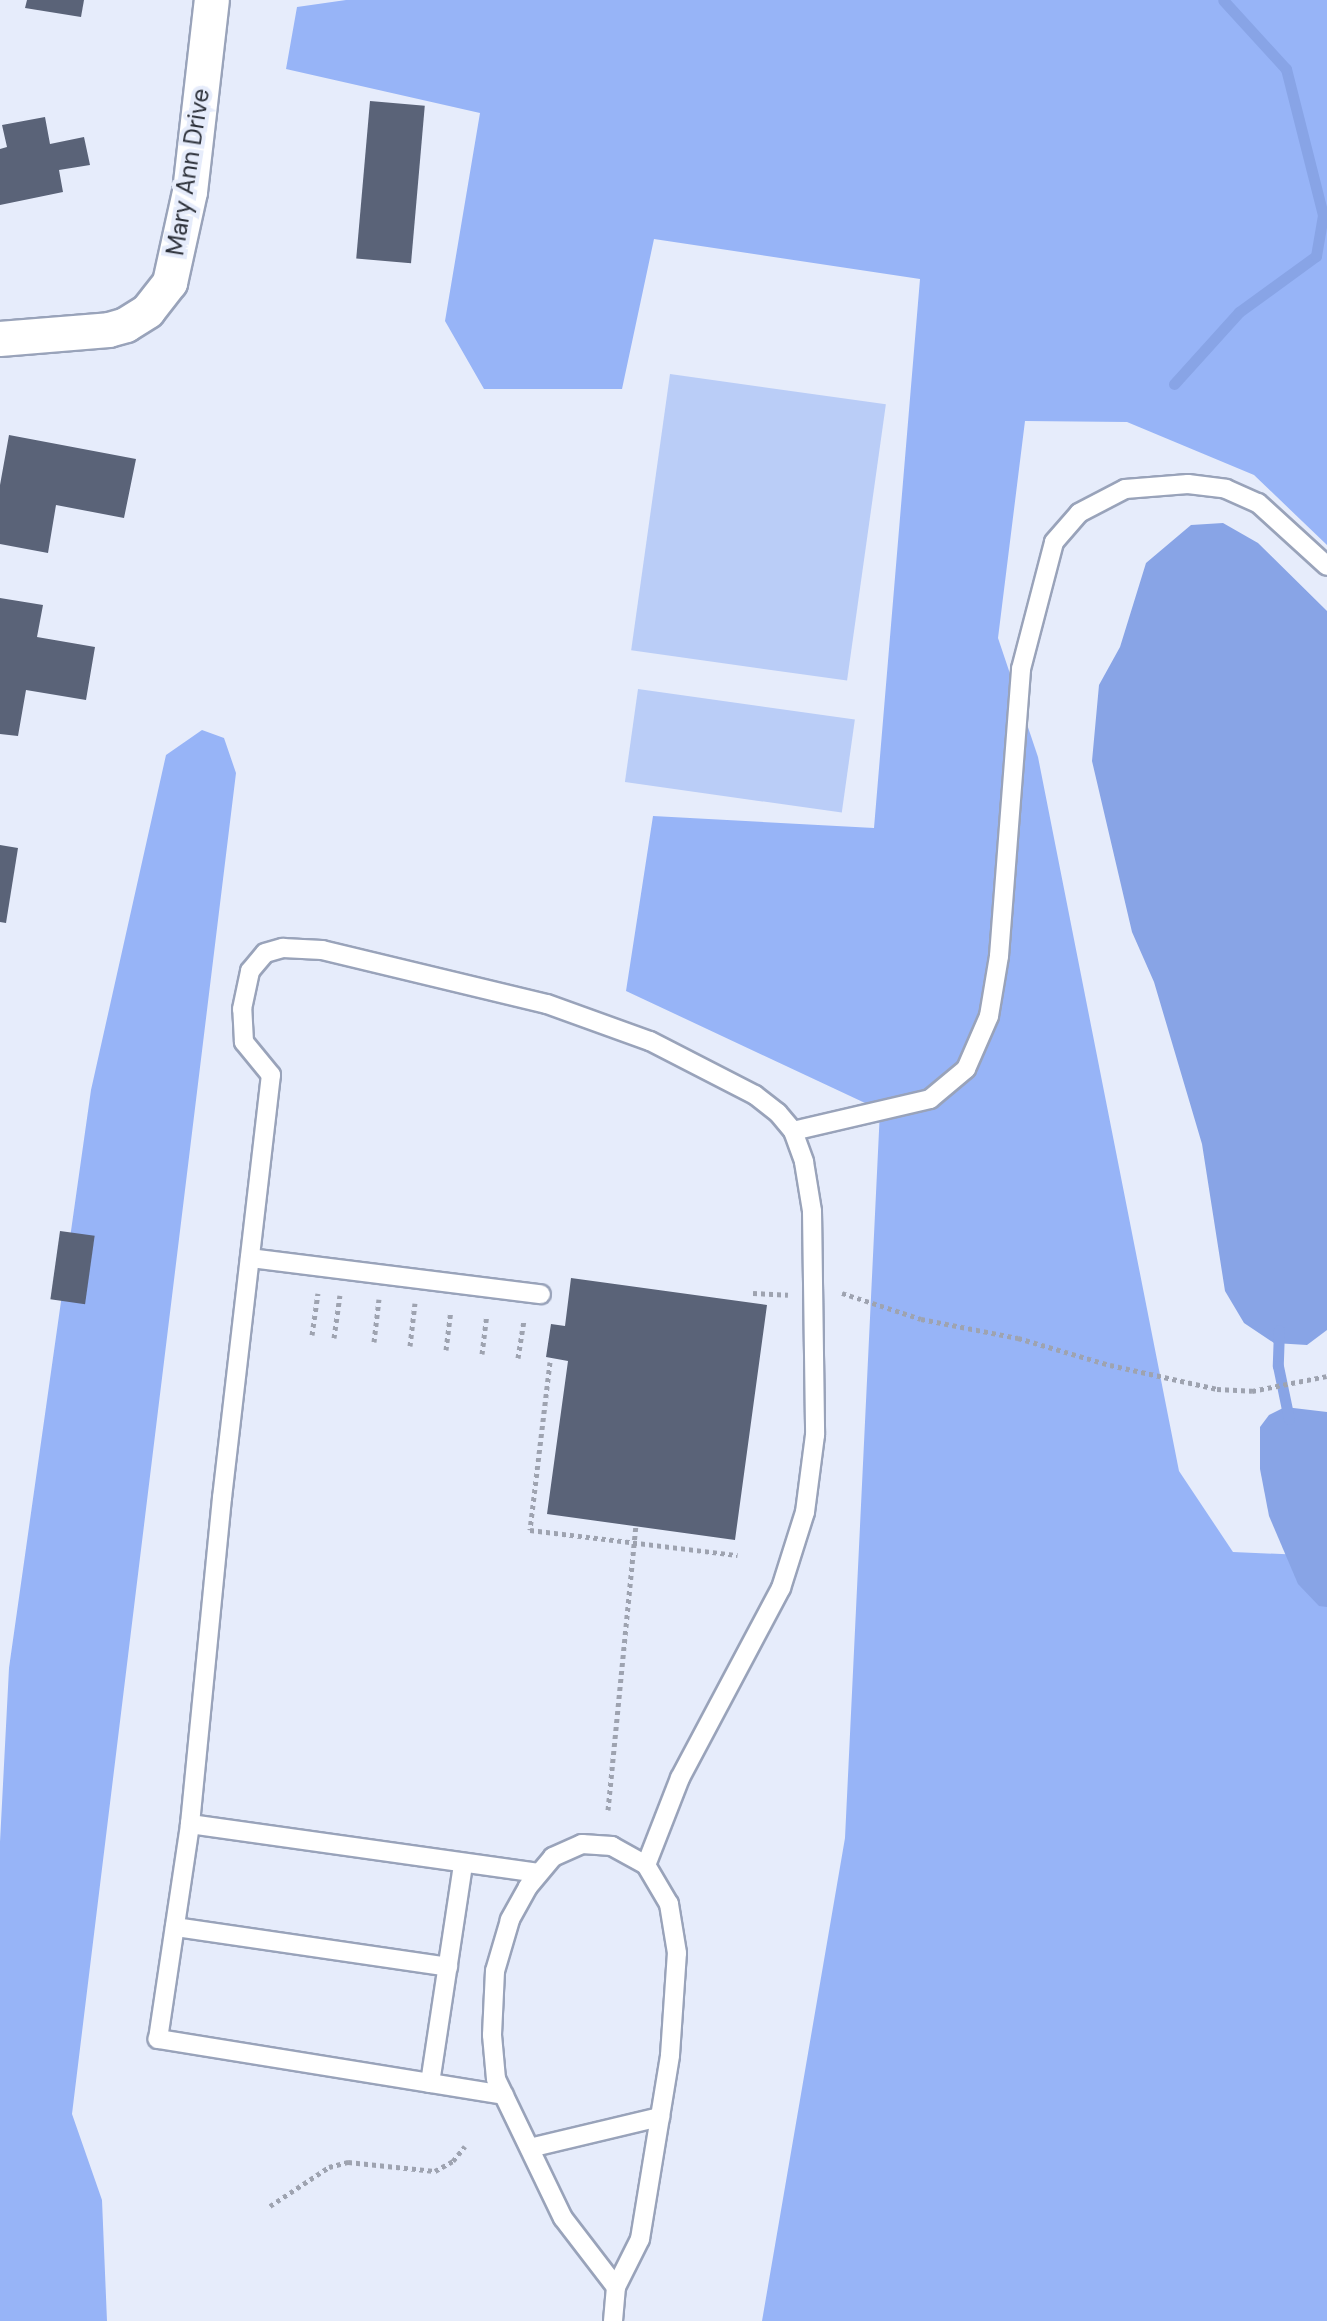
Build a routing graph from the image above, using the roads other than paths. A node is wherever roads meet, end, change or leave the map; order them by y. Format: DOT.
graph roads {
  1 [pos="212,0"];
  2 [pos="0,339"];
  3 [pos="1327,566"];
  4 [pos="793,1131"];
  5 [pos="250,1258"];
  6 [pos="534,1293"];
  7 [pos="190,1824"];
  8 [pos="463,1864"];
  9 [pos="646,1865"];
  10 [pos="539,1873"];
  11 [pos="175,1927"];
  12 [pos="448,1967"];
  13 [pos="430,2083"];
  14 [pos="504,2095"];
  15 [pos="660,2117"];
  16 [pos="530,2148"];
  17 [pos="616,2287"];
  18 [pos="613,2321"];
  1 -- 2 [label="street, Mary Ann Drive"];
  3 -- 4 [label="lane"];
  4 -- 5 [label="lane"];
  4 -- 9 [label="lane"];
  5 -- 6 [label="lane"];
  5 -- 7 [label="lane"];
  7 -- 8 [label="lane"];
  7 -- 11 [label="lane"];
  8 -- 10 [label="lane"];
  8 -- 12 [label="lane"];
  9 -- 10 [label="lane"];
  9 -- 15 [label="lane"];
  10 -- 14 [label="lane"];
  11 -- 12 [label="lane"];
  11 -- 13 [label="lane"];
  12 -- 13 [label="lane"];
  13 -- 14 [label="lane"];
  14 -- 16 [label="lane"];
  15 -- 16 [label="lane"];
  15 -- 17 [label="lane"];
  16 -- 17 [label="lane"];
  17 -- 18 [label="lane"];
}
